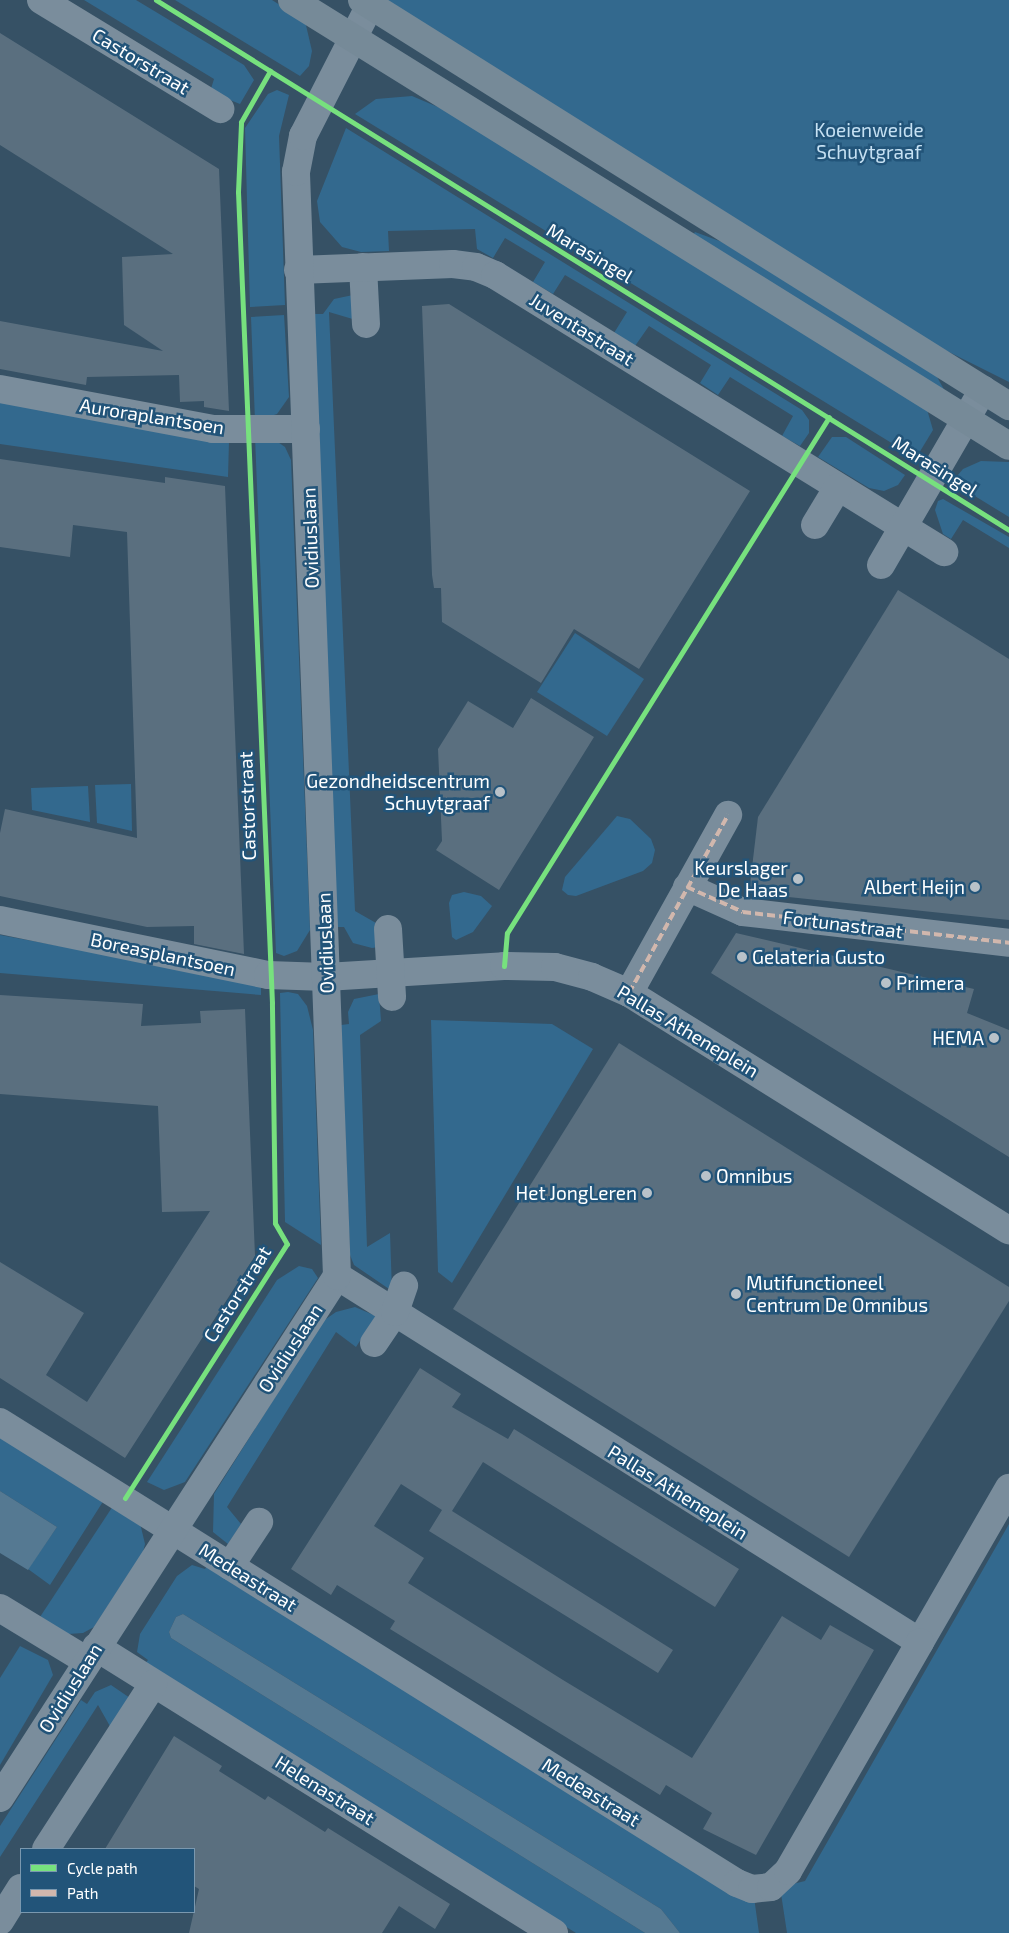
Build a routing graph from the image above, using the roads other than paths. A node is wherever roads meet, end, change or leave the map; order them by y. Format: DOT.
graph roads {
  1 [pos="40,0"];
  2 [pos="292,0"];
  3 [pos="366,3"];
  4 [pos="352,37"];
  5 [pos="220,109"];
  6 [pos="363,267"];
  7 [pos="298,270"];
  8 [pos="366,324"];
  9 [pos="0,389"];
  10 [pos="983,390"];
  11 [pos="1009,406"];
  12 [pos="965,419"];
  13 [pos="306,429"];
  14 [pos="1009,446"];
  15 [pos="838,487"];
  16 [pos="815,525"];
  17 [pos="903,526"];
  18 [pos="944,552"];
  19 [pos="881,565"];
  20 [pos="728,815"];
  21 [pos="687,887"];
  22 [pos="0,920"];
  23 [pos="388,930"];
  24 [pos="1007,946"];
  25 [pos="326,977"];
  26 [pos="391,985"];
  27 [pos="628,992"];
  28 [pos="1009,1230"];
  29 [pos="337,1276"];
  30 [pos="404,1286"];
  31 [pos="395,1312"];
  32 [pos="374,1343"];
  33 [pos="0,1422"];
  34 [pos="1009,1488"];
  35 [pos="259,1522"];
  36 [pos="172,1529"];
  37 [pos="230,1566"];
  38 [pos="0,1608"];
  39 [pos="920,1642"];
  40 [pos="91,1654"];
  41 [pos="153,1684"];
  42 [pos="0,1798"];
  43 [pos="47,1848"];
  44 [pos="20,1890"];
  45 [pos="0,1921"];
  46 [pos="554,1933"];
  1 -- 5 [label="street, Castorstraat"];
  2 -- 4 [label="street"];
  3 -- 4 [label="street, Ovidiuslaan"];
  3 -- 10 [label="street"];
  4 -- 7 [label="street, Ovidiuslaan"];
  4 -- 12 [label="street"];
  6 -- 7 [label="street, Juventastraat"];
  6 -- 8 [label="street"];
  6 -- 15 [label="street, Juventastraat"];
  7 -- 13 [label="street, Ovidiuslaan"];
  9 -- 13 [label="street, Auroraplantsoen"];
  10 -- 11 [label="street"];
  10 -- 12 [label="street"];
  12 -- 14 [label="street"];
  12 -- 17 [label="street"];
  13 -- 25 [label="street, Ovidiuslaan"];
  15 -- 16 [label="street"];
  15 -- 17 [label="street, Juventastraat"];
  17 -- 18 [label="street, Juventastraat"];
  17 -- 19 [label="street"];
  20 -- 21 [label="street"];
  21 -- 24 [label="street, Fortunastraat"];
  21 -- 27 [label="street"];
  22 -- 25 [label="street, Boreasplantsoen"];
  23 -- 26 [label="street"];
  25 -- 26 [label="street, Pallas Atheneplein"];
  25 -- 29 [label="street, Ovidiuslaan"];
  26 -- 27 [label="street, Pallas Atheneplein"];
  27 -- 28 [label="street, Pallas Atheneplein"];
  29 -- 31 [label="street, Pallas Atheneplein"];
  29 -- 36 [label="street, Ovidiuslaan"];
  30 -- 31 [label="street"];
  31 -- 32 [label="street"];
  31 -- 39 [label="street, Pallas Atheneplein"];
  33 -- 36 [label="street, Medeastraat"];
  34 -- 39 [label="street"];
  35 -- 37 [label="street"];
  36 -- 37 [label="street, Medeastraat"];
  36 -- 40 [label="street, Ovidiuslaan"];
  37 -- 39 [label="street, Medeastraat"];
  38 -- 40 [label="street, Helenastraat"];
  40 -- 41 [label="street, Helenastraat"];
  40 -- 42 [label="street, Ovidiuslaan"];
  41 -- 43 [label="street"];
  41 -- 46 [label="street, Helenastraat"];
  44 -- 45 [label="street"];
}
